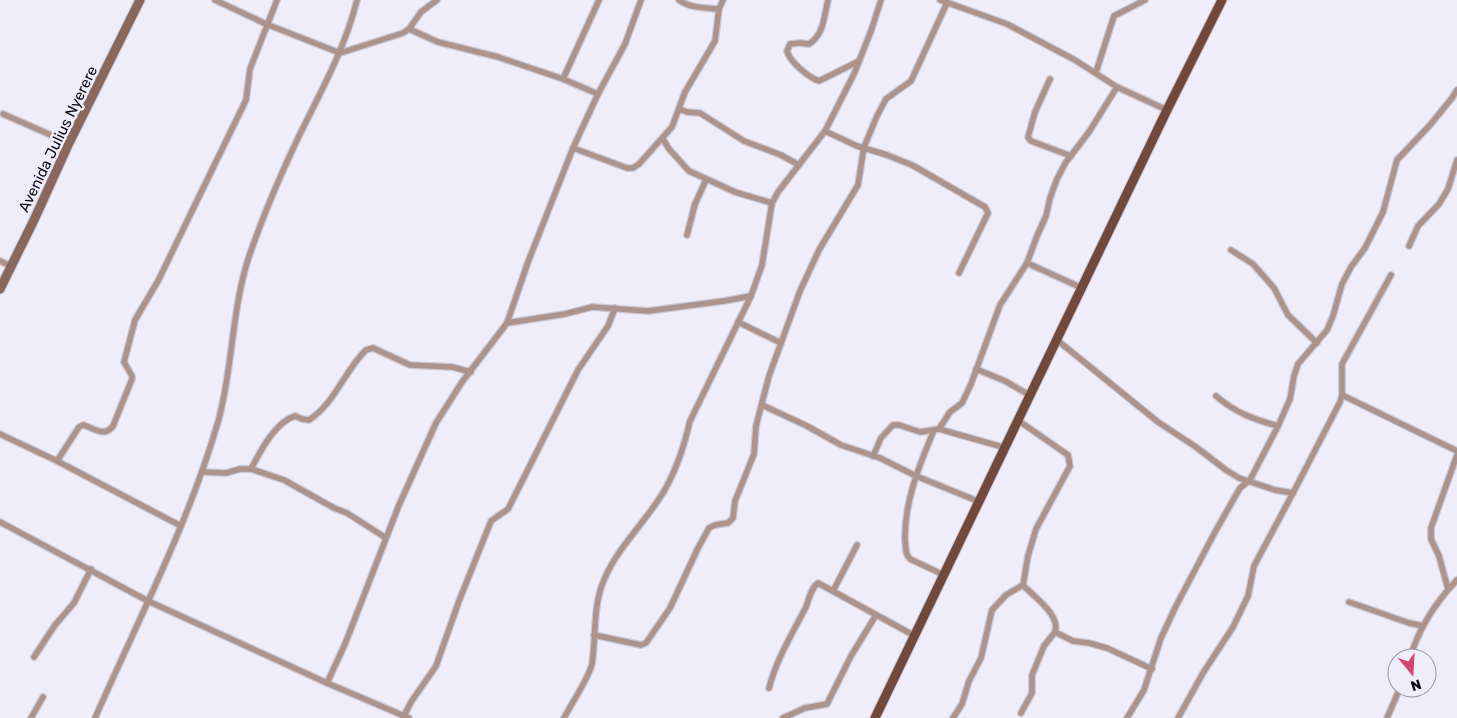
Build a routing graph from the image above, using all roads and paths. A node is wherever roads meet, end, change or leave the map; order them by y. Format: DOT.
graph roads {
  1 [pos="140,0"];
  2 [pos="215,0"];
  3 [pos="277,0"];
  4 [pos="357,0"];
  5 [pos="437,0"];
  6 [pos="599,0"];
  7 [pos="641,0"];
  8 [pos="679,0"];
  9 [pos="723,0"];
  10 [pos="828,0"];
  11 [pos="881,0"];
  12 [pos="940,0"];
  13 [pos="1145,0"];
  14 [pos="1222,0"];
  15 [pos="955,2"];
  16 [pos="947,3"];
  17 [pos="719,9"];
  18 [pos="266,24"];
  19 [pos="408,29"];
  20 [pos="340,53"];
  21 [pos="859,61"];
  22 [pos="1096,72"];
  23 [pos="563,79"];
  24 [pos="1050,79"];
  25 [pos="1117,87"];
  26 [pos="1457,91"];
  27 [pos="598,94"];
  28 [pos="679,109"];
  29 [pos="1167,110"];
  30 [pos="3,114"];
  31 [pos="825,131"];
  32 [pos="663,139"];
  33 [pos="69,143"];
  34 [pos="864,147"];
  35 [pos="573,148"];
  36 [pos="1071,156"];
  37 [pos="1457,160"];
  38 [pos="799,165"];
  39 [pos="706,180"];
  40 [pos="772,203"];
  41 [pos="687,235"];
  42 [pos="1409,246"];
  43 [pos="1231,250"];
  44 [pos="0,261"];
  45 [pos="1027,263"];
  46 [pos="11,266"];
  47 [pos="959,273"];
  48 [pos="1392,275"];
  49 [pos="1082,288"];
  50 [pos="0,289"];
  51 [pos="751,296"];
  52 [pos="615,308"];
  53 [pos="738,322"];
  54 [pos="507,323"];
  55 [pos="1057,340"];
  56 [pos="781,343"];
  57 [pos="1317,343"];
  58 [pos="976,369"];
  59 [pos="471,372"];
  60 [pos="1342,395"];
  61 [pos="1031,396"];
  62 [pos="1216,396"];
  63 [pos="762,405"];
  64 [pos="1019,421"];
  65 [pos="1278,426"];
  66 [pos="937,430"];
  67 [pos="0,434"];
  68 [pos="1006,448"];
  69 [pos="1457,453"];
  70 [pos="873,456"];
  71 [pos="57,460"];
  72 [pos="251,469"];
  73 [pos="203,472"];
  74 [pos="916,476"];
  75 [pos="1250,480"];
  76 [pos="1293,493"];
  77 [pos="980,502"];
  78 [pos="0,522"];
  79 [pos="181,526"];
  80 [pos="386,538"];
  81 [pos="857,545"];
  82 [pos="91,569"];
  83 [pos="944,575"];
  84 [pos="1457,580"];
  85 [pos="1023,585"];
  86 [pos="1448,589"];
  87 [pos="833,591"];
  88 [pos="148,601"];
  89 [pos="1349,602"];
  90 [pos="876,615"];
  91 [pos="1422,626"];
  92 [pos="1055,632"];
  93 [pos="594,635"];
  94 [pos="915,636"];
  95 [pos="1414,648"];
  96 [pos="34,657"];
  97 [pos="1152,669"];
  98 [pos="328,683"];
  99 [pos="769,688"];
  100 [pos="43,697"];
  101 [pos="1396,698"];
  102 [pos="1021,713"];
  103 [pos="405,717"];
  104 [pos="31,718"];
  105 [pos="95,718"];
  106 [pos="564,718"];
  107 [pos="783,718"];
  108 [pos="875,718"];
  109 [pos="953,718"];
  110 [pos="1127,718"];
  111 [pos="1178,718"];
  112 [pos="1387,718"];
  1 -- 33 [label="street, Avenida Julius Nyerere"];
  2 -- 18 [label="street"];
  3 -- 18 [label="street"];
  4 -- 20 [label="street"];
  5 -- 19 [label="street"];
  6 -- 23 [label="street"];
  7 -- 27 [label="street"];
  8 -- 17 [label="street"];
  9 -- 17 [label="street"];
  10 -- 21 [label="street"];
  11 -- 21 [label="street"];
  12 -- 16 [label="street"];
  13 -- 22 [label="street"];
  14 -- 29 [label="main road"];
  15 -- 16 [label="street"];
  15 -- 22 [label="street"];
  16 -- 34 [label="street"];
  17 -- 28 [label="street"];
  18 -- 20 [label="street"];
  18 -- 71 [label="street"];
  19 -- 20 [label="street"];
  19 -- 23 [label="street"];
  20 -- 73 [label="street"];
  21 -- 31 [label="street"];
  22 -- 25 [label="street"];
  23 -- 27 [label="street"];
  24 -- 36 [label="street"];
  25 -- 29 [label="street"];
  25 -- 36 [label="street"];
  26 -- 57 [label="street"];
  27 -- 35 [label="street"];
  28 -- 32 [label="street"];
  28 -- 38 [label="street"];
  29 -- 49 [label="main road"];
  30 -- 33 [label="street"];
  31 -- 34 [label="street"];
  31 -- 38 [label="street"];
  32 -- 35 [label="street"];
  32 -- 39 [label="street"];
  33 -- 46 [label="street, Avenida Julius Nyerere"];
  34 -- 47 [label="street"];
  34 -- 56 [label="street"];
  35 -- 54 [label="street"];
  36 -- 45 [label="street"];
  37 -- 42 [label="street"];
  38 -- 40 [label="street"];
  39 -- 40 [label="street"];
  39 -- 41 [label="street"];
  40 -- 51 [label="street"];
  43 -- 57 [label="street"];
  44 -- 46 [label="street"];
  45 -- 49 [label="street"];
  45 -- 58 [label="street"];
  46 -- 50 [label="street, Avenida Julius Nyerere"];
  48 -- 60 [label="street"];
  49 -- 55 [label="main road"];
  51 -- 52 [label="street"];
  51 -- 53 [label="street"];
  52 -- 54 [label="street"];
  52 -- 103 [label="street"];
  53 -- 56 [label="street"];
  53 -- 93 [label="street"];
  54 -- 59 [label="street"];
  55 -- 61 [label="main road"];
  55 -- 75 [label="street"];
  56 -- 63 [label="street"];
  57 -- 65 [label="street"];
  58 -- 61 [label="street"];
  58 -- 66 [label="street"];
  59 -- 72 [label="street"];
  59 -- 80 [label="street"];
  60 -- 69 [label="street"];
  60 -- 76 [label="street"];
  61 -- 64 [label="main road"];
  62 -- 65 [label="street"];
  63 -- 70 [label="street"];
  63 -- 93 [label="street"];
  64 -- 68 [label="main road"];
  64 -- 85 [label="street"];
  65 -- 75 [label="street"];
  66 -- 68 [label="street"];
  66 -- 70 [label="street"];
  66 -- 74 [label="street"];
  67 -- 71 [label="street"];
  68 -- 77 [label="main road"];
  69 -- 86 [label="street"];
  70 -- 74 [label="street"];
  71 -- 79 [label="street"];
  72 -- 73 [label="street"];
  72 -- 80 [label="street"];
  73 -- 79 [label="street"];
  74 -- 77 [label="street"];
  74 -- 83 [label="street"];
  75 -- 76 [label="street"];
  75 -- 97 [label="street"];
  76 -- 111 [label="street"];
  77 -- 83 [label="main road"];
  78 -- 82 [label="street"];
  79 -- 88 [label="street"];
  80 -- 98 [label="street"];
  81 -- 87 [label="street"];
  82 -- 88 [label="street"];
  82 -- 96 [label="street"];
  83 -- 94 [label="main road"];
  84 -- 86 [label="street"];
  85 -- 92 [label="street"];
  85 -- 109 [label="street"];
  86 -- 91 [label="street"];
  87 -- 90 [label="street"];
  87 -- 99 [label="street"];
  88 -- 98 [label="street"];
  88 -- 105 [label="street"];
  89 -- 91 [label="street"];
  90 -- 94 [label="street"];
  90 -- 107 [label="street"];
  91 -- 95 [label="street"];
  92 -- 97 [label="street"];
  92 -- 102 [label="street"];
  93 -- 106 [label="street"];
  94 -- 108 [label="main road"];
  97 -- 110 [label="street"];
  98 -- 103 [label="street"];
  100 -- 104 [label="street"];
  101 -- 112 [label="street"];
}
